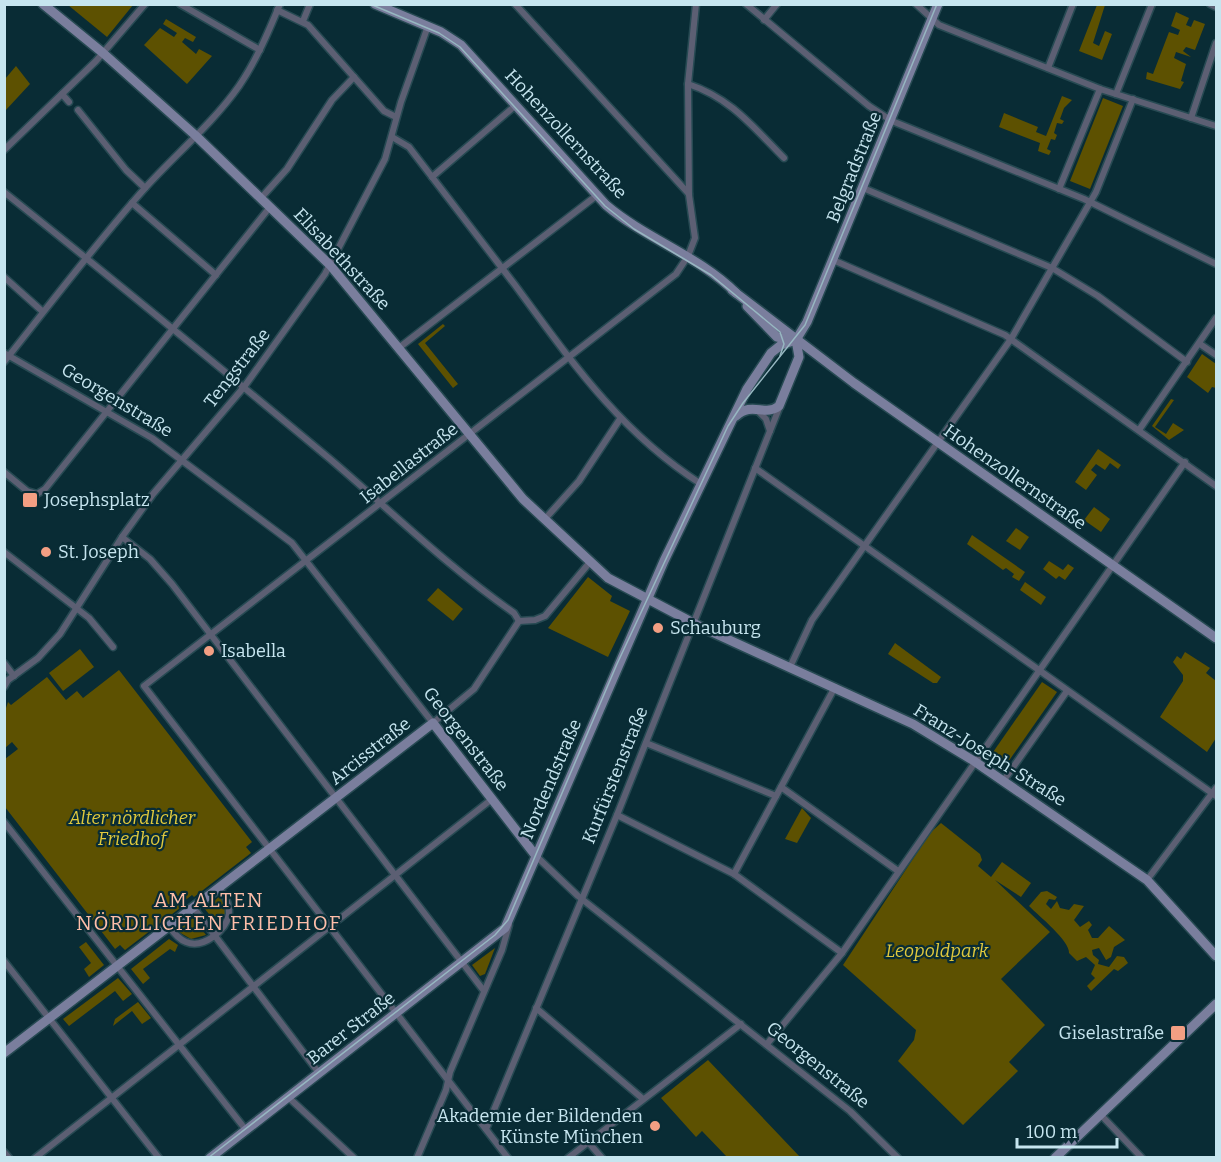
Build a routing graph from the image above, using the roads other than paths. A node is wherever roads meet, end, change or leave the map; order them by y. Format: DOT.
graph roads {
  1 [pos="43,4"];
  2 [pos="145,4"];
  3 [pos="180,4"];
  4 [pos="310,4"];
  5 [pos="375,4"];
  6 [pos="515,4"];
  7 [pos="696,4"];
  8 [pos="746,4"];
  9 [pos="777,4"];
  10 [pos="916,4"];
  11 [pos="938,4"];
  12 [pos="1073,4"];
  13 [pos="1152,4"];
  14 [pos="1210,4"];
  15 [pos="278,7"];
  16 [pos="1216,7"];
  17 [pos="932,19"];
  18 [pos="764,20"];
  19 [pos="303,21"];
  20 [pos="428,27"];
  21 [pos="1216,43"];
  22 [pos="260,50"];
  23 [pos="103,53"];
  24 [pos="1048,68"];
  25 [pos="354,77"];
  26 [pos="688,84"];
  27 [pos="1100,89"];
  28 [pos="62,94"];
  29 [pos="1116,94"];
  30 [pos="1133,99"];
  31 [pos="69,102"];
  32 [pos="516,105"];
  33 [pos="78,110"];
  34 [pos="396,117"];
  35 [pos="1191,118"];
  36 [pos="891,120"];
  37 [pos="1216,126"];
  38 [pos="195,135"];
  39 [pos="392,137"];
  40 [pos="4,150"];
  41 [pos="784,158"];
  42 [pos="432,177"];
  43 [pos="145,188"];
  44 [pos="863,188"];
  45 [pos="1059,189"];
  46 [pos="4,192"];
  47 [pos="689,195"];
  48 [pos="596,196"];
  49 [pos="261,198"];
  50 [pos="1091,202"];
  51 [pos="132,203"];
  52 [pos="270,207"];
  53 [pos="88,258"];
  54 [pos="687,258"];
  55 [pos="833,260"];
  56 [pos="1216,264"];
  57 [pos="330,265"];
  58 [pos="1052,268"];
  59 [pos="503,269"];
  60 [pos="216,274"];
  61 [pos="4,277"];
  62 [pos="732,290"];
  63 [pos="42,311"];
  64 [pos="1216,318"];
  65 [pos="173,328"];
  66 [pos="774,335"];
  67 [pos="1011,339"];
  68 [pos="796,340"];
  69 [pos="1200,344"];
  70 [pos="400,348"];
  71 [pos="777,348"];
  72 [pos="7,354"];
  73 [pos="1216,356"];
  74 [pos="569,358"];
  75 [pos="4,362"];
  76 [pos="1187,362"];
  77 [pos="244,387"];
  78 [pos="747,389"];
  79 [pos="781,403"];
  80 [pos="753,408"];
  81 [pos="105,412"];
  82 [pos="620,419"];
  83 [pos="732,420"];
  84 [pos="1139,430"];
  85 [pos="770,431"];
  86 [pos="470,435"];
  87 [pos="937,442"];
  88 [pos="181,459"];
  89 [pos="1185,462"];
  90 [pos="755,468"];
  91 [pos="4,472"];
  92 [pos="701,484"];
  93 [pos="1216,486"];
  94 [pos="381,503"];
  95 [pos="544,520"];
  96 [pos="122,537"];
  97 [pos="864,546"];
  98 [pos="4,552"];
  99 [pos="307,560"];
  100 [pos="590,562"];
  101 [pos="1113,565"];
  102 [pos="647,601"];
  103 [pos="77,609"];
  104 [pos="519,621"];
  105 [pos="694,624"];
  106 [pos="210,634"];
  107 [pos="1216,638"];
  108 [pos="113,647"];
  109 [pos="4,663"];
  110 [pos="790,667"];
  111 [pos="1039,670"];
  112 [pos="14,676"];
  113 [pos="4,687"];
  114 [pos="835,687"];
  115 [pos="1067,691"];
  116 [pos="433,723"];
  117 [pos="646,742"];
  118 [pos="975,761"];
  119 [pos="1004,780"];
  120 [pos="781,787"];
  121 [pos="1215,793"];
  122 [pos="776,796"];
  123 [pos="336,798"];
  124 [pos="492,799"];
  125 [pos="617,815"];
  126 [pos="4,822"];
  127 [pos="269,849"];
  128 [pos="536,856"];
  129 [pos="898,871"];
  130 [pos="396,874"];
  131 [pos="734,874"];
  132 [pos="1148,879"];
  133 [pos="219,887"];
  134 [pos="582,898"];
  135 [pos="193,907"];
  136 [pos="510,922"];
  137 [pos="168,926"];
  138 [pos="329,926"];
  139 [pos="214,935"];
  140 [pos="842,953"];
  141 [pos="1216,956"];
  142 [pos="4,961"];
  143 [pos="462,962"];
  144 [pos="118,965"];
  145 [pos="253,986"];
  146 [pos="484,991"];
  147 [pos="1216,1004"];
  148 [pos="536,1008"];
  149 [pos="396,1014"];
  150 [pos="49,1018"];
  151 [pos="741,1024"];
  152 [pos="179,1044"];
  153 [pos="767,1044"];
  154 [pos="4,1053"];
  155 [pos="320,1073"];
  156 [pos="448,1080"];
  157 [pos="112,1097"];
  158 [pos="288,1097"];
  159 [pos="643,1099"];
  160 [pos="1100,1114"];
  161 [pos="486,1129"];
  162 [pos="246,1130"];
  163 [pos="588,1142"];
  164 [pos="4,1152"];
  165 [pos="9,1158"];
  166 [pos="35,1158"];
  167 [pos="159,1158"];
  168 [pos="210,1158"];
  169 [pos="354,1158"];
  170 [pos="417,1158"];
  171 [pos="508,1158"];
  172 [pos="568,1158"];
  173 [pos="602,1158"];
  174 [pos="898,1158"];
  175 [pos="1055,1158"];
  176 [pos="1142,1158"];
  1 -- 23 [label="main road, Elisabethstraße"];
  2 -- 23 [label="street"];
  3 -- 22 [label="street"];
  4 -- 19 [label="street"];
  5 -- 20 [label="main road, Hohenzollernstraße"];
  6 -- 47 [label="street"];
  7 -- 26 [label="street"];
  8 -- 18 [label="street"];
  9 -- 18 [label="street"];
  10 -- 17 [label="street"];
  11 -- 17 [label="main road, Belgradstraße"];
  12 -- 24 [label="street"];
  13 -- 29 [label="street"];
  14 -- 16 [label="street"];
  15 -- 19 [label="street"];
  15 -- 22 [label="street"];
  17 -- 24 [label="street"];
  17 -- 36 [label="main road, Belgradstraße"];
  18 -- 36 [label="street"];
  19 -- 25 [label="street"];
  20 -- 32 [label="main road, Hohenzollernstraße"];
  20 -- 34 [label="street, Tengstraße"];
  21 -- 35 [label="street"];
  22 -- 38 [label="street"];
  23 -- 28 [label="street"];
  23 -- 38 [label="main road, Elisabethstraße"];
  24 -- 27 [label="street"];
  25 -- 34 [label="street"];
  25 -- 49 [label="street"];
  26 -- 41 [label="street"];
  26 -- 47 [label="street"];
  27 -- 29 [label="street"];
  27 -- 45 [label="street"];
  28 -- 31 [label="street"];
  28 -- 40 [label="street"];
  29 -- 30 [label="street"];
  30 -- 35 [label="street"];
  30 -- 50 [label="street"];
  32 -- 42 [label="street"];
  32 -- 48 [label="main road, Hohenzollernstraße"];
  33 -- 43 [label="street"];
  34 -- 39 [label="street, Tengstraße"];
  35 -- 37 [label="street"];
  36 -- 44 [label="main road, Belgradstraße"];
  36 -- 45 [label="street"];
  38 -- 43 [label="street"];
  38 -- 49 [label="main road, Elisabethstraße"];
  39 -- 42 [label="street"];
  39 -- 57 [label="street, Tengstraße"];
  42 -- 59 [label="street"];
  43 -- 51 [label="street"];
  44 -- 55 [label="main road, Belgradstraße"];
  44 -- 58 [label="street"];
  45 -- 50 [label="street"];
  46 -- 53 [label="street"];
  47 -- 54 [label="street"];
  48 -- 54 [label="main road, Hohenzollernstraße"];
  48 -- 59 [label="street"];
  49 -- 52 [label="main road, Elisabethstraße"];
  50 -- 56 [label="street"];
  50 -- 58 [label="street"];
  51 -- 53 [label="street"];
  51 -- 60 [label="street"];
  52 -- 57 [label="main road, Elisabethstraße"];
  52 -- 60 [label="street"];
  53 -- 63 [label="street"];
  53 -- 65 [label="street"];
  54 -- 62 [label="main road, Hohenzollernstraße"];
  54 -- 74 [label="street, Isabellastraße"];
  55 -- 67 [label="street"];
  55 -- 68 [label="main road, Belgradstraße"];
  57 -- 70 [label="main road, Elisabethstraße"];
  57 -- 77 [label="street, Tengstraße"];
  58 -- 67 [label="street"];
  58 -- 76 [label="street"];
  59 -- 70 [label="street"];
  59 -- 74 [label="street"];
  60 -- 65 [label="street"];
  61 -- 63 [label="street"];
  62 -- 66 [label="main road, Hohenzollernstraße"];
  62 -- 68 [label="main road, Hohenzollernstraße"];
  63 -- 72 [label="street"];
  64 -- 69 [label="street"];
  65 -- 77 [label="street"];
  65 -- 81 [label="street"];
  66 -- 68 [label="main road, Hohenzollernstraße"];
  66 -- 71 [label="main road"];
  67 -- 84 [label="street"];
  67 -- 87 [label="street"];
  68 -- 71 [label="main road"];
  68 -- 79 [label="main road"];
  68 -- 87 [label="main road, Hohenzollernstraße"];
  69 -- 73 [label="street"];
  69 -- 76 [label="street"];
  70 -- 86 [label="main road, Elisabethstraße"];
  71 -- 78 [label="main road, Nordendstraße"];
  72 -- 75 [label="street"];
  72 -- 81 [label="street, Georgenstraße"];
  74 -- 82 [label="street"];
  74 -- 86 [label="street, Isabellastraße"];
  76 -- 84 [label="street"];
  77 -- 88 [label="street, Tengstraße"];
  77 -- 94 [label="street"];
  78 -- 80 [label="main road"];
  78 -- 83 [label="main road, Nordendstraße"];
  79 -- 80 [label="main road"];
  79 -- 85 [label="street, Kurfürstenstraße"];
  80 -- 83 [label="main road"];
  80 -- 85 [label="street"];
  81 -- 88 [label="street, Georgenstraße"];
  81 -- 91 [label="street"];
  82 -- 92 [label="street"];
  82 -- 95 [label="street"];
  83 -- 92 [label="main road, Nordendstraße"];
  84 -- 89 [label="street"];
  85 -- 90 [label="street, Kurfürstenstraße"];
  86 -- 94 [label="street, Isabellastraße"];
  86 -- 95 [label="main road, Elisabethstraße"];
  87 -- 97 [label="street"];
  87 -- 101 [label="main road, Hohenzollernstraße"];
  88 -- 96 [label="street, Tengstraße"];
  88 -- 99 [label="street, Georgenstraße"];
  89 -- 93 [label="street"];
  89 -- 101 [label="street"];
  90 -- 97 [label="street"];
  90 -- 105 [label="street, Kurfürstenstraße"];
  92 -- 102 [label="main road, Nordendstraße"];
  94 -- 99 [label="street, Isabellastraße"];
  94 -- 104 [label="street"];
  95 -- 100 [label="main road, Elisabethstraße"];
  96 -- 103 [label="street, Tengstraße"];
  96 -- 106 [label="street"];
  97 -- 110 [label="street"];
  97 -- 111 [label="street"];
  98 -- 103 [label="street"];
  99 -- 106 [label="street, Isabellastraße"];
  99 -- 116 [label="street, Georgenstraße"];
  100 -- 102 [label="main road, Elisabethstraße"];
  100 -- 104 [label="street"];
  101 -- 107 [label="main road, Hohenzollernstraße"];
  101 -- 111 [label="street"];
  102 -- 105 [label="main road, Franz-Joseph-Straße"];
  102 -- 128 [label="main road, Nordendstraße"];
  103 -- 108 [label="street"];
  103 -- 112 [label="street, Tengstraße"];
  104 -- 116 [label="street, Arcisstraße"];
  105 -- 110 [label="main road, Franz-Joseph-Straße"];
  105 -- 117 [label="street, Kurfürstenstraße"];
  106 -- 123 [label="street"];
  106 -- 127 [label="street, Isabellastraße"];
  109 -- 112 [label="street"];
  110 -- 114 [label="main road, Franz-Joseph-Straße"];
  111 -- 115 [label="street"];
  111 -- 118 [label="street"];
  112 -- 113 [label="street, Tengstraße"];
  114 -- 118 [label="main road, Franz-Joseph-Straße"];
  114 -- 120 [label="street"];
  115 -- 119 [label="street"];
  115 -- 121 [label="street"];
  116 -- 123 [label="main road, Arcisstraße"];
  116 -- 124 [label="main road, Georgenstraße"];
  117 -- 122 [label="street"];
  117 -- 125 [label="street, Kurfürstenstraße"];
  118 -- 119 [label="main road, Franz-Joseph-Straße"];
  118 -- 129 [label="street"];
  119 -- 132 [label="main road, Franz-Joseph-Straße"];
  120 -- 122 [label="street"];
  120 -- 129 [label="street"];
  121 -- 132 [label="street"];
  122 -- 131 [label="street"];
  123 -- 127 [label="main road, Arcisstraße"];
  123 -- 130 [label="street"];
  124 -- 128 [label="main road, Georgenstraße"];
  124 -- 130 [label="street"];
  125 -- 131 [label="street"];
  125 -- 134 [label="street, Kurfürstenstraße"];
  126 -- 144 [label="street"];
  127 -- 133 [label="main road, Arcisstraße"];
  127 -- 138 [label="street"];
  128 -- 134 [label="street, Georgenstraße"];
  128 -- 136 [label="main road, Nordendstraße"];
  129 -- 140 [label="street"];
  130 -- 138 [label="street"];
  130 -- 143 [label="street"];
  131 -- 140 [label="street"];
  132 -- 141 [label="main road, Franz-Joseph-Straße"];
  133 -- 135 [label="main road, Arcisstraße"];
  133 -- 139 [label="street"];
  134 -- 148 [label="street, Kurfürstenstraße"];
  134 -- 151 [label="street, Georgenstraße"];
  135 -- 137 [label="main road, Arcisstraße"];
  135 -- 139 [label="street"];
  136 -- 143 [label="main road, Barer Straße"];
  136 -- 146 [label="street, Nordendstraße"];
  137 -- 139 [label="street"];
  137 -- 144 [label="main road, Arcisstraße"];
  138 -- 145 [label="street"];
  138 -- 149 [label="street"];
  139 -- 145 [label="street"];
  140 -- 153 [label="street"];
  142 -- 150 [label="street"];
  143 -- 146 [label="street"];
  143 -- 149 [label="main road, Barer Straße"];
  144 -- 150 [label="main road, Arcisstraße"];
  144 -- 152 [label="street"];
  145 -- 152 [label="street"];
  145 -- 155 [label="street"];
  146 -- 156 [label="street, Nordendstraße"];
  147 -- 160 [label="main road"];
  148 -- 159 [label="street"];
  148 -- 161 [label="street, Kurfürstenstraße"];
  149 -- 155 [label="main road, Barer Straße"];
  149 -- 156 [label="street"];
  150 -- 154 [label="main road, Arcisstraße"];
  150 -- 157 [label="street"];
  151 -- 153 [label="street, Georgenstraße"];
  151 -- 159 [label="street"];
  152 -- 157 [label="street"];
  152 -- 162 [label="street"];
  153 -- 174 [label="street, Georgenstraße"];
  155 -- 158 [label="main road, Barer Straße"];
  156 -- 161 [label="street"];
  156 -- 170 [label="street, Nordendstraße"];
  157 -- 166 [label="street"];
  157 -- 167 [label="street"];
  158 -- 162 [label="main road, Barer Straße"];
  158 -- 169 [label="street"];
  159 -- 163 [label="street"];
  160 -- 175 [label="main road"];
  160 -- 176 [label="street"];
  161 -- 171 [label="street"];
  162 -- 168 [label="main road, Barer Straße"];
  163 -- 172 [label="street"];
  163 -- 173 [label="street"];
  164 -- 165 [label="street"];
}
